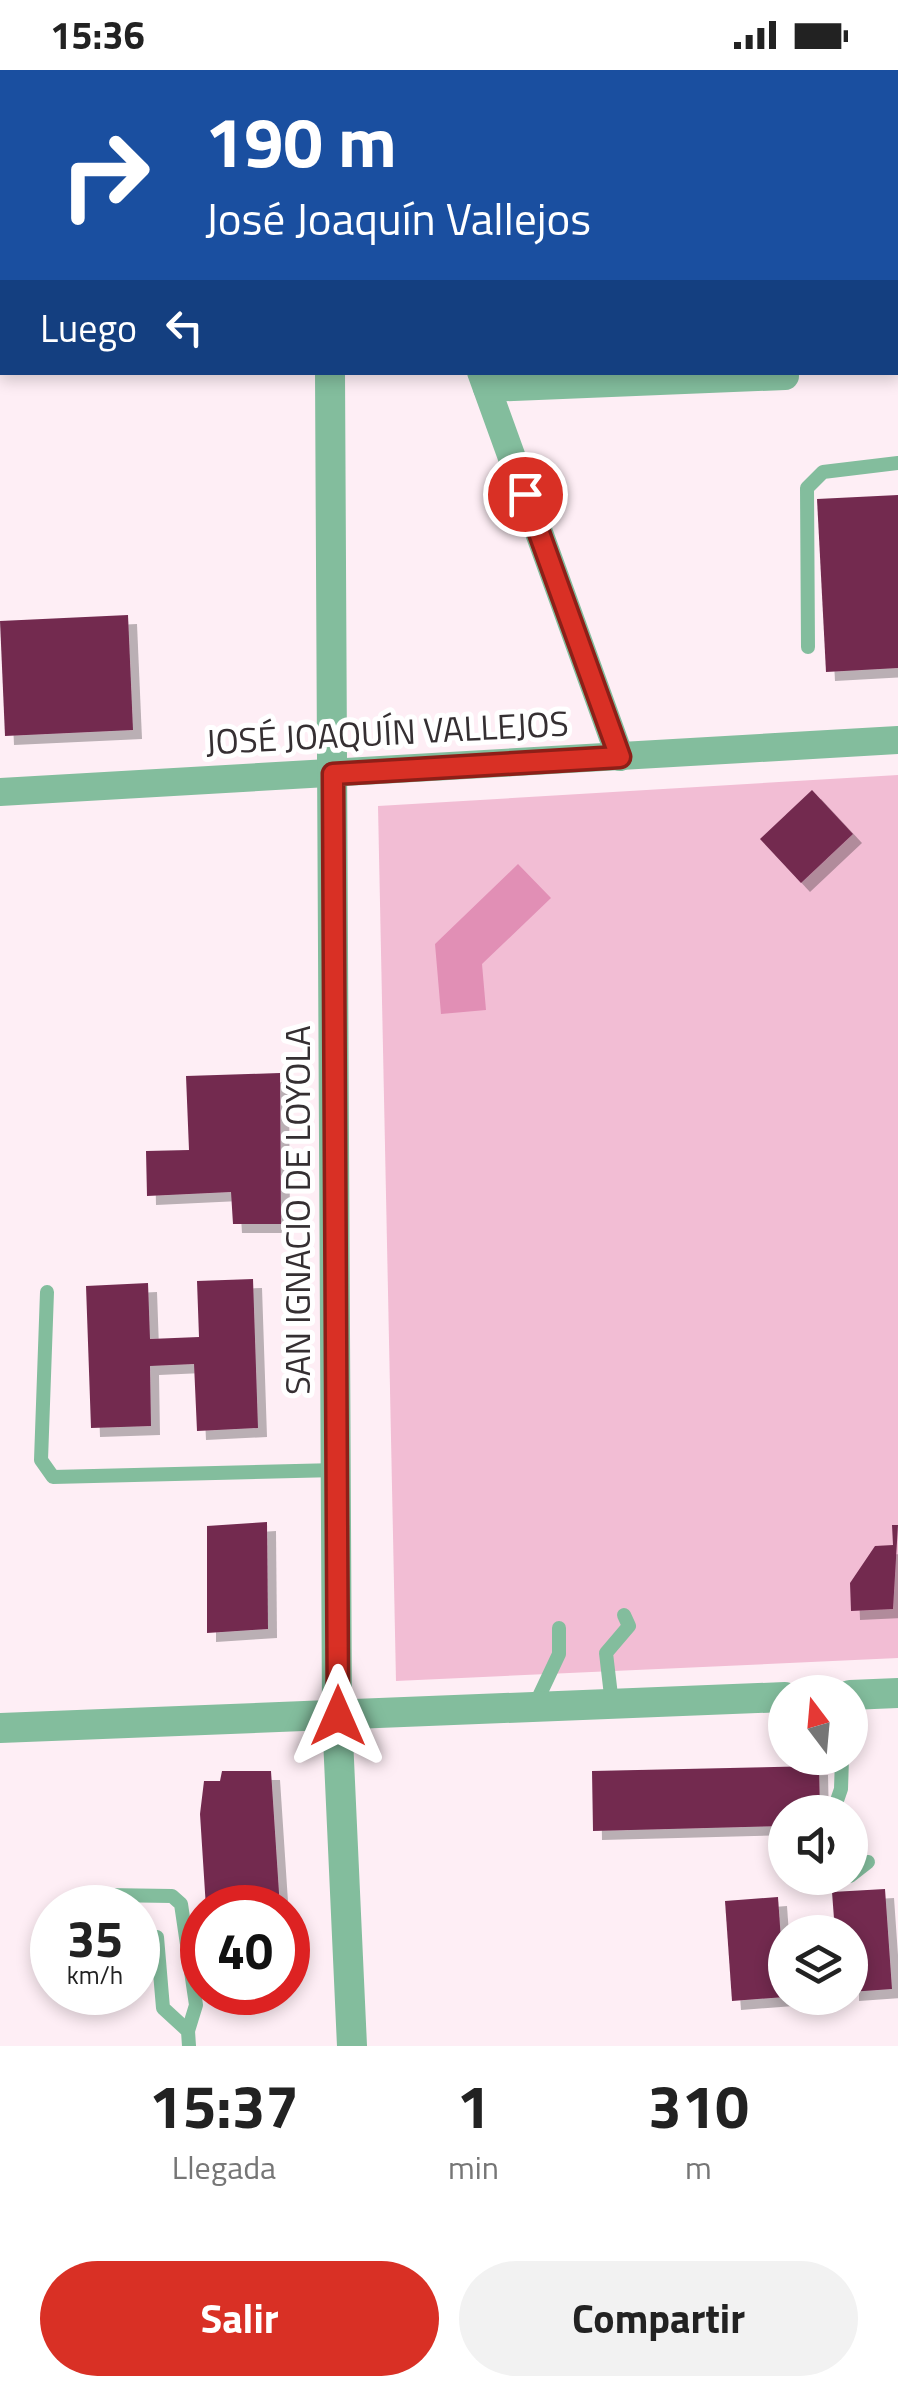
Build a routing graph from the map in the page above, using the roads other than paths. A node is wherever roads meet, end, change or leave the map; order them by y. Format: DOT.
graph roads {
  1 [pos="330,375"];
  2 [pos="785,376"];
  3 [pos="484,380"];
  4 [pos="898,463"];
  5 [pos="808,647"];
  6 [pos="898,740"];
  7 [pos="620,757"];
  8 [pos="333,774"];
  9 [pos="0,792"];
  10 [pos="47,1292"];
  11 [pos="337,1470"];
  12 [pos="624,1616"];
  13 [pos="559,1628"];
  14 [pos="898,1693"];
  15 [pos="868,1694"];
  16 [pos="768,1698"];
  17 [pos="612,1704"];
  18 [pos="534,1708"];
  19 [pos="338,1716"];
  20 [pos="0,1728"];
  21 [pos="160,1896"];
  22 [pos="160,1972"];
  23 [pos="188,2038"];
  24 [pos="352,2046"];
  1 -- 8 [label="street, SAN IGNACIO DE LOYOLA"];
  2 -- 3 [label="street"];
  3 -- 7 [label="street"];
  4 -- 5 [label="lane"];
  6 -- 7 [label="street, JOSÉ JOAQUÍN VALLEJOS"];
  7 -- 8 [label="street, JOSÉ JOAQUÍN VALLEJOS"];
  8 -- 9 [label="street, JOSÉ JOAQUÍN VALLEJOS"];
  8 -- 11 [label="street, SAN IGNACIO DE LOYOLA"];
  10 -- 11 [label="lane"];
  11 -- 19 [label="street, SAN IGNACIO DE LOYOLA"];
  12 -- 17 [label="lane"];
  13 -- 18 [label="lane"];
  14 -- 15 [label="street"];
  16 -- 17 [label="street"];
  17 -- 18 [label="street"];
  18 -- 19 [label="street"];
  19 -- 20 [label="street"];
  19 -- 24 [label="street, SAN IGNACIO DE LOYOLA"];
  21 -- 23 [label="lane"];
  22 -- 23 [label="lane"];
}
